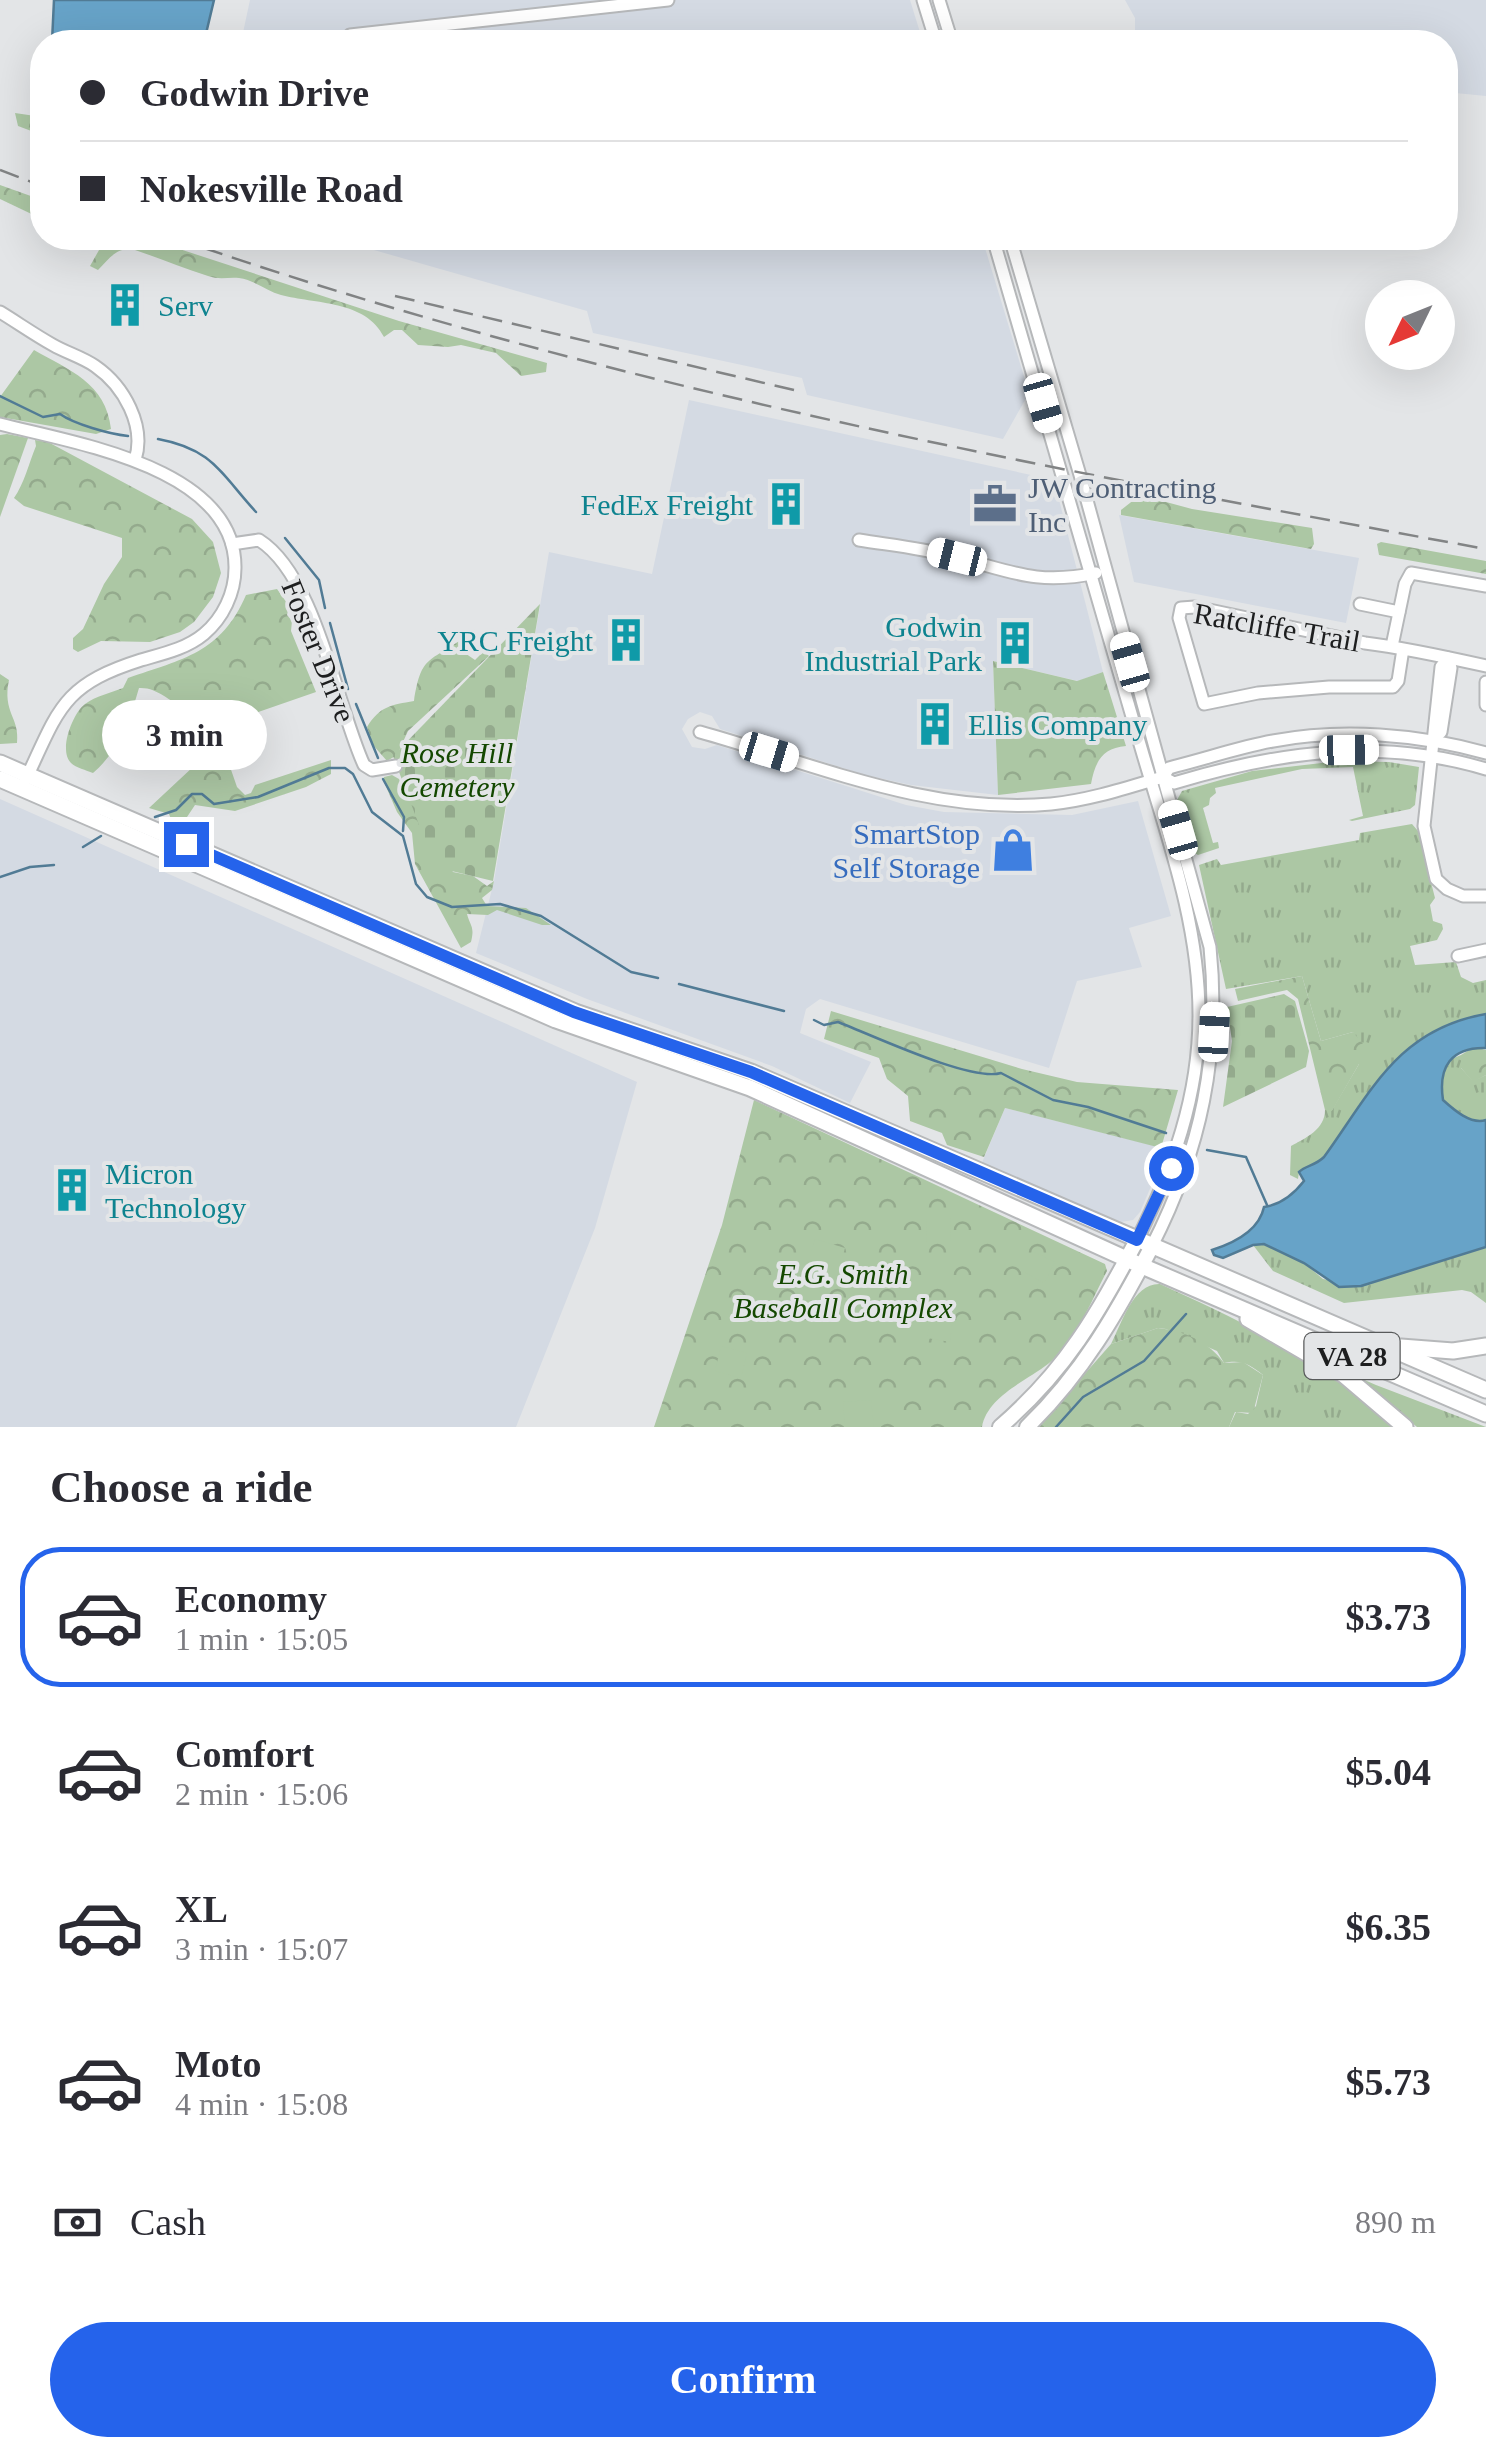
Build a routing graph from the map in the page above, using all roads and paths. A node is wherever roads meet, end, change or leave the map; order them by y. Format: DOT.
graph roads {
  1 [pos="668,0"];
  2 [pos="923,0"];
  3 [pos="939,0"];
  4 [pos="395,30"];
  5 [pos="932,30"];
  6 [pos="948,30"];
  7 [pos="996,250"];
  8 [pos="1014,250"];
  9 [pos="0,312"];
  10 [pos="0,424"];
  11 [pos="134,460"];
  12 [pos="859,540"];
  13 [pos="232,544"];
  14 [pos="1105,571"];
  15 [pos="1090,574"];
  16 [pos="1486,586"];
  17 [pos="1360,604"];
  18 [pos="1399,612"];
  19 [pos="1397,648"];
  20 [pos="1448,658"];
  21 [pos="1486,666"];
  22 [pos="1486,682"];
  23 [pos="1486,705"];
  24 [pos="700,732"];
  25 [pos="1435,739"];
  26 [pos="1486,753"];
  27 [pos="1433,757"];
  28 [pos="0,763"];
  29 [pos="396,766"];
  30 [pos="1486,769"];
  31 [pos="0,779"];
  32 [pos="1157,779"];
  33 [pos="25,782"];
  34 [pos="1486,896"];
  35 [pos="1486,950"];
  36 [pos="1458,956"];
  37 [pos="1215,1012"];
  38 [pos="1199,1013"];
  39 [pos="1145,1243"];
  40 [pos="1134,1262"];
  41 [pos="1218,1299"];
  42 [pos="1355,1334"];
  43 [pos="1486,1346"];
  44 [pos="1485,1370"];
  45 [pos="1470,1383"];
  46 [pos="1486,1390"];
  47 [pos="1486,1414"];
  48 [pos="1403,1425"];
  49 [pos="1000,1427"];
  50 [pos="1027,1427"];
  1 -- 4 [label="street"];
  2 -- 5 [label="street"];
  3 -- 6 [label="street"];
  7 -- 15 [label="street"];
  8 -- 14 [label="street"];
  9 -- 11 [label="street"];
  10 -- 11 [label="street"];
  11 -- 13 [label="street"];
  12 -- 15 [label="street"];
  13 -- 29 [label="street, Foster Drive"];
  13 -- 33 [label="street"];
  14 -- 15 [label="street"];
  14 -- 32 [label="street"];
  15 -- 32 [label="street"];
  16 -- 18 [label="street"];
  17 -- 18 [label="street"];
  18 -- 19 [label="street"];
  19 -- 19 [label="street, Ratcliffe Trail"];
  19 -- 20 [label="street, Ratcliffe Trail"];
  20 -- 21 [label="street, Ratcliffe Trail"];
  20 -- 25 [label="street"];
  22 -- 23 [label="street"];
  24 -- 32 [label="street"];
  25 -- 26 [label="street"];
  25 -- 27 [label="street"];
  25 -- 32 [label="street"];
  27 -- 30 [label="street"];
  27 -- 32 [label="street"];
  27 -- 34 [label="street"];
  28 -- 33 [label="highway, VA 28"];
  31 -- 33 [label="highway, VA 28"];
  32 -- 37 [label="street"];
  32 -- 38 [label="street"];
  33 -- 39 [label="highway, VA 28"];
  33 -- 40 [label="highway, VA 28"];
  35 -- 36 [label="street"];
  37 -- 38 [label="street"];
  37 -- 39 [label="street"];
  38 -- 39 [label="street"];
  39 -- 40 [label="main road"];
  39 -- 42 [label="highway, VA 28"];
  40 -- 41 [label="highway, VA 28"];
  40 -- 49 [label="main road"];
  40 -- 50 [label="main road"];
  41 -- 47 [label="highway, VA 28"];
  41 -- 48 [label="highway"];
  42 -- 43 [label="highway"];
  42 -- 45 [label="highway, VA 28"];
  44 -- 45 [label="highway"];
  45 -- 46 [label="highway, VA 28"];
}
